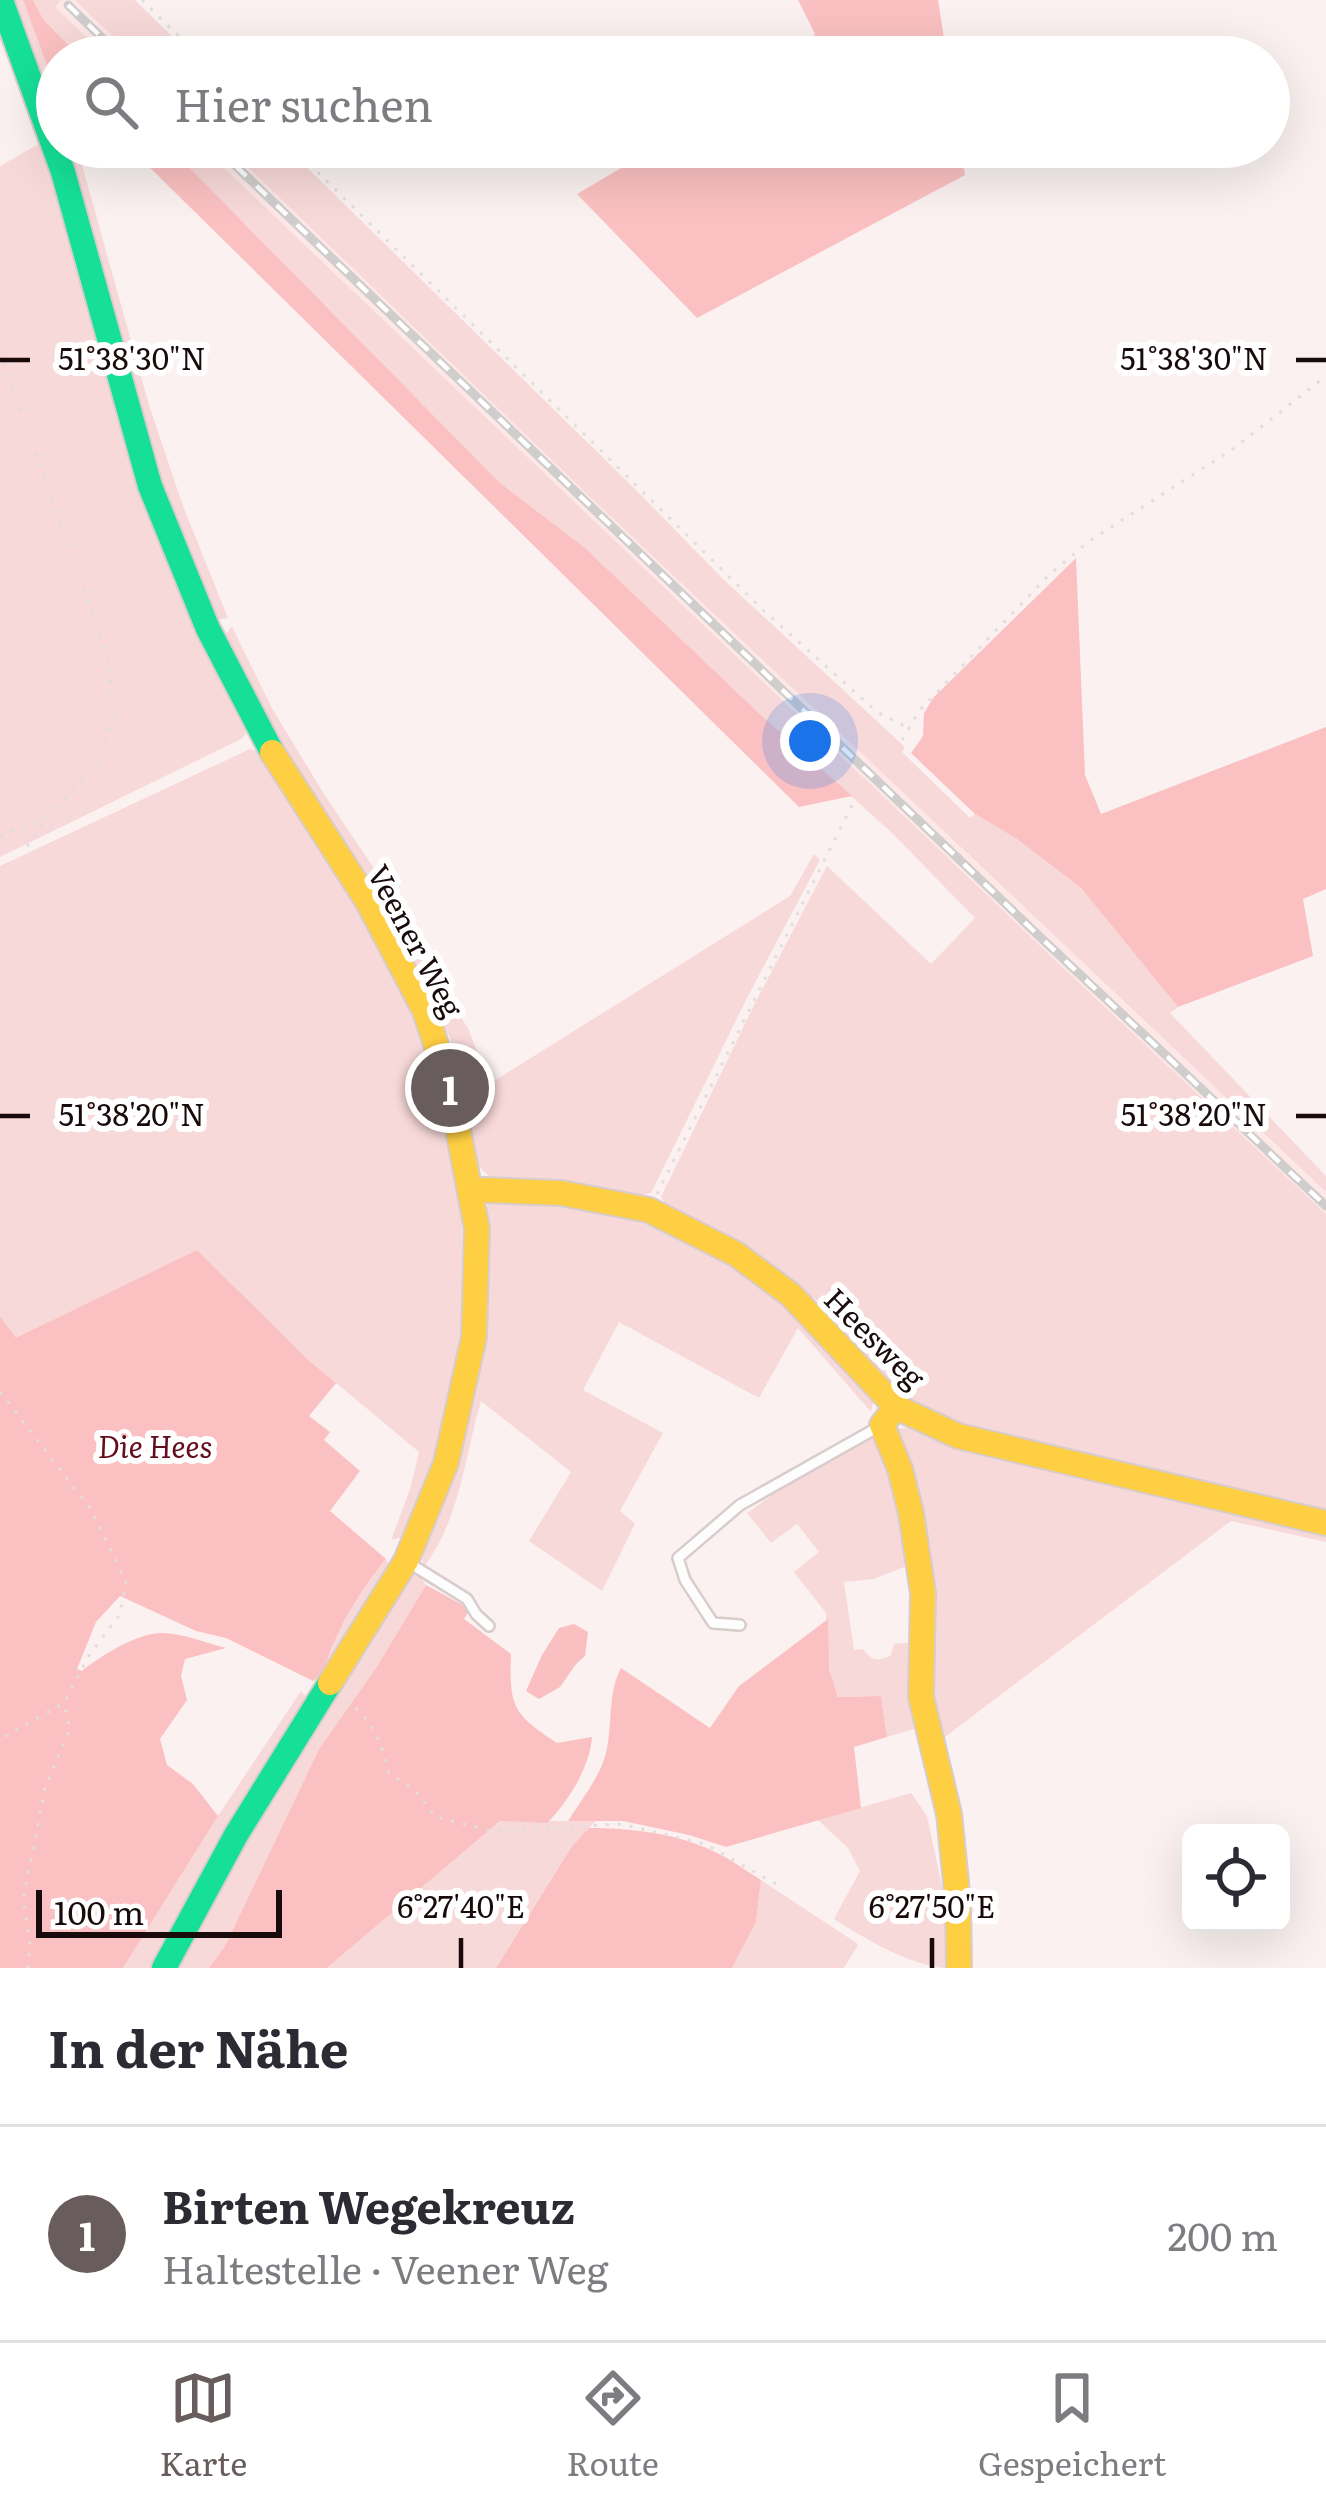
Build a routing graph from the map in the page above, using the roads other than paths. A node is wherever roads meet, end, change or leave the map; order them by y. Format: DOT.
graph roads {
  1 [pos="2,0"];
  2 [pos="36,96"];
  3 [pos="62,168"];
  4 [pos="470,1192"];
  5 [pos="889,1416"];
  6 [pos="1326,1523"];
  7 [pos="406,1561"];
  8 [pos="740,1625"];
  9 [pos="489,1626"];
  10 [pos="164,1968"];
  11 [pos="959,1968"];
  1 -- 2 [label="main road, Veener Weg"];
  3 -- 4 [label="main road, Veener Weg"];
  4 -- 5 [label="main road, Heesweg"];
  4 -- 7 [label="main road, Veener Weg"];
  5 -- 6 [label="main road, Heesweg"];
  5 -- 8 [label="lane"];
  5 -- 11 [label="main road"];
  7 -- 9 [label="lane"];
  7 -- 10 [label="main road, Veener Weg"];
}
